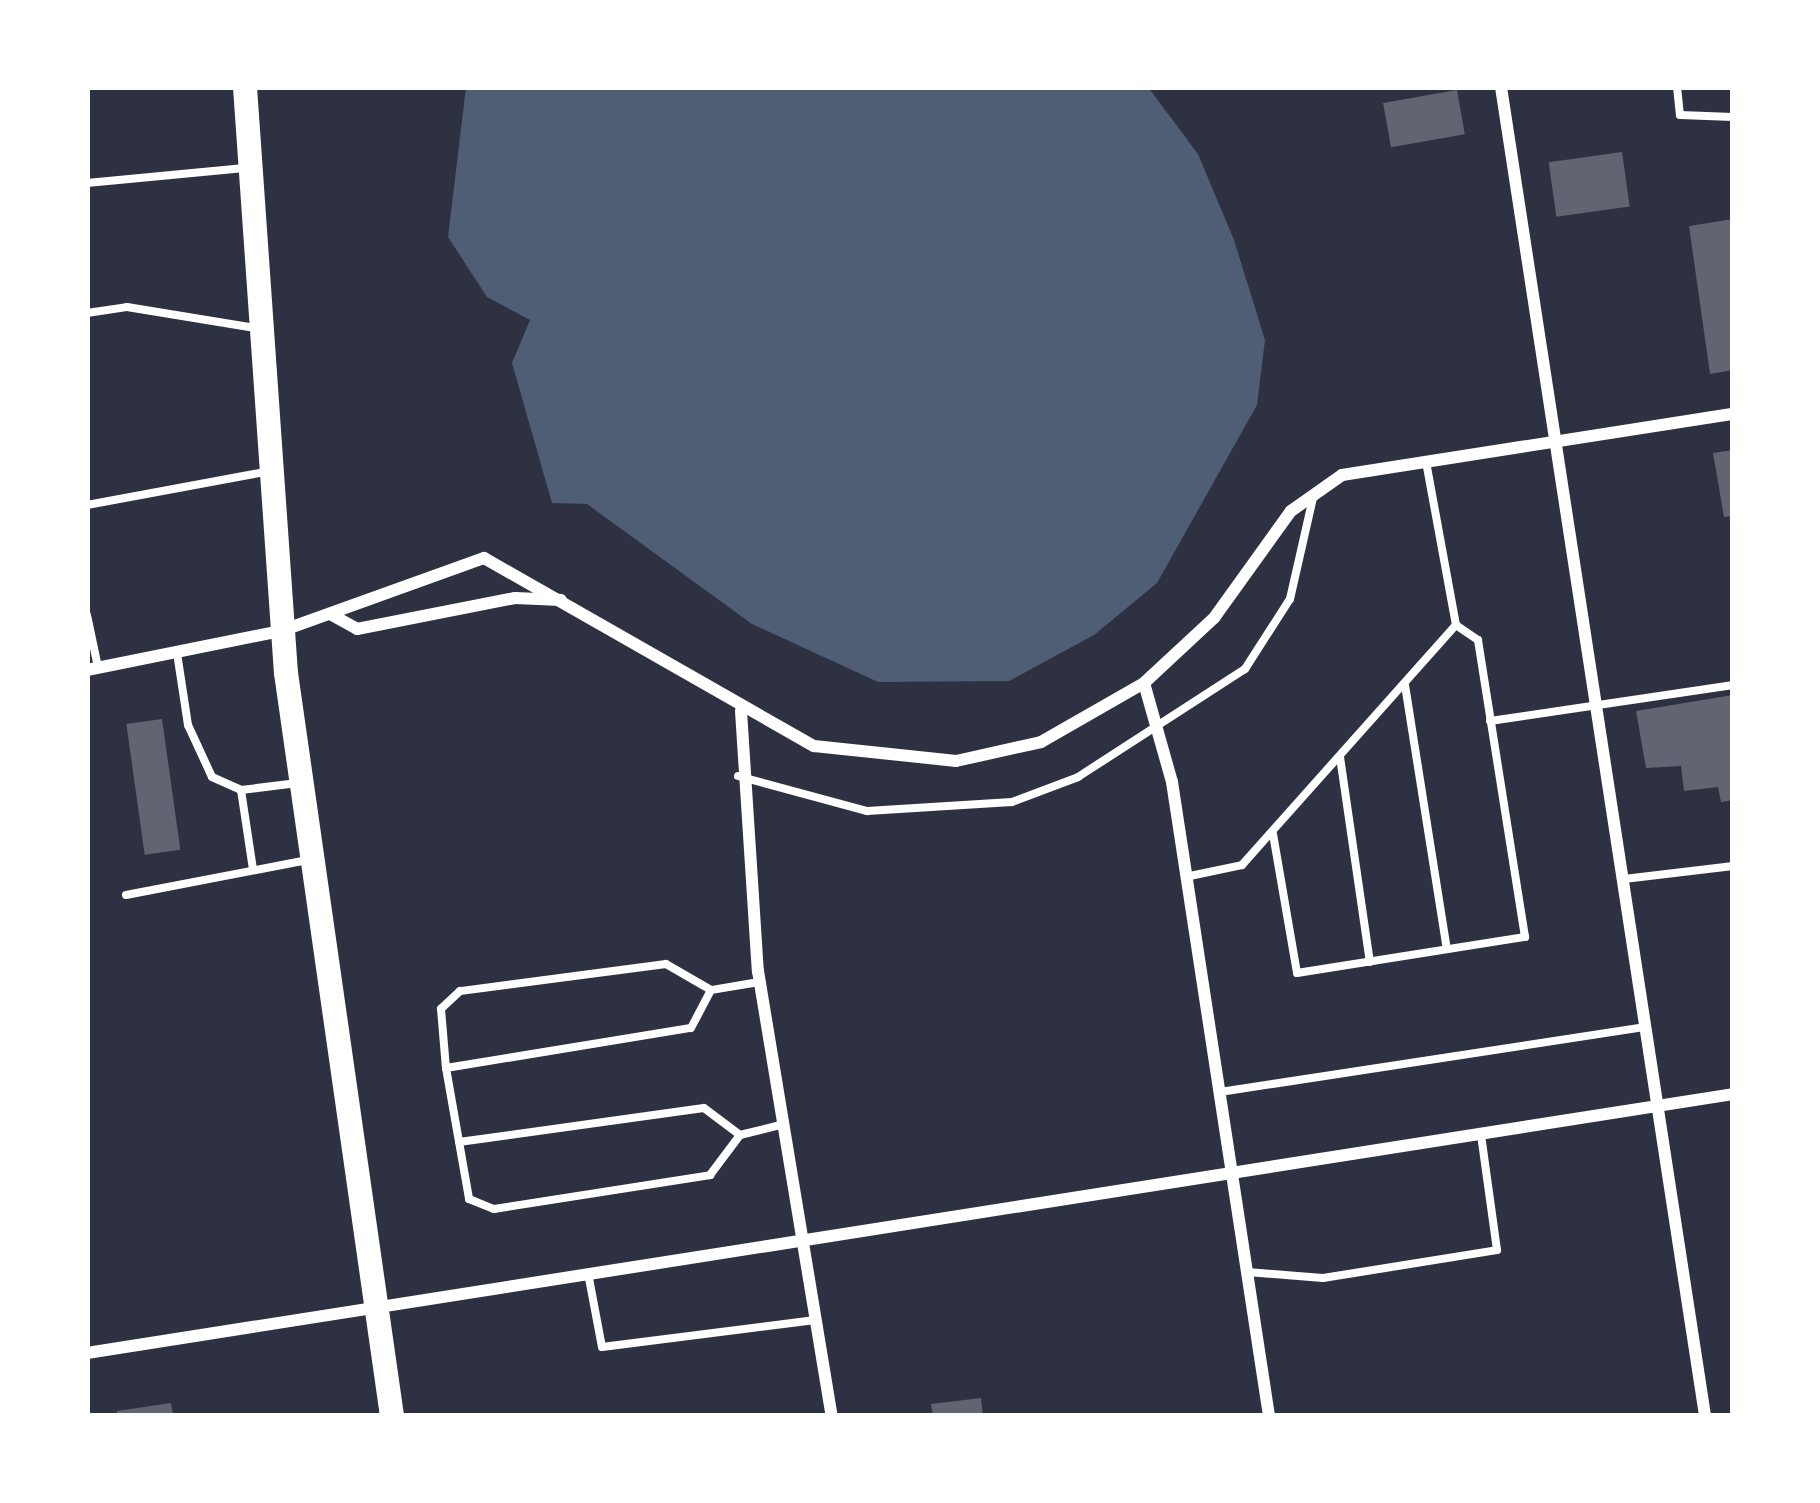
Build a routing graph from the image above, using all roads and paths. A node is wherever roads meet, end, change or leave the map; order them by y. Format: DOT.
graph roads {
  1 [pos="244,87"];
  2 [pos="1501,87"];
  3 [pos="1677,87"];
  4 [pos="1733,117"];
  5 [pos="247,168"];
  6 [pos="87,183"];
  7 [pos="87,313"];
  8 [pos="255,328"];
  9 [pos="1733,414"];
  10 [pos="1555,442"];
  11 [pos="1426,460"];
  12 [pos="265,472"];
  13 [pos="1313,489"];
  14 [pos="87,506"];
  15 [pos="562,600"];
  16 [pos="87,615"];
  17 [pos="332,615"];
  18 [pos="1456,625"];
  19 [pos="281,631"];
  20 [pos="177,652"];
  21 [pos="93,669"];
  22 [pos="1144,682"];
  23 [pos="1404,683"];
  24 [pos="1733,685"];
  25 [pos="1594,704"];
  26 [pos="741,710"];
  27 [pos="1490,721"];
  28 [pos="1160,730"];
  29 [pos="1340,756"];
  30 [pos="738,776"];
  31 [pos="298,783"];
  32 [pos="241,790"];
  33 [pos="1273,834"];
  34 [pos="309,860"];
  35 [pos="1733,866"];
  36 [pos="253,869"];
  37 [pos="1186,878"];
  38 [pos="1622,879"];
  39 [pos="126,896"];
  40 [pos="1447,949"];
  41 [pos="1370,962"];
  42 [pos="759,982"];
  43 [pos="711,991"];
  44 [pos="1646,1027"];
  45 [pos="446,1068"];
  46 [pos="1217,1092"];
  47 [pos="1733,1094"];
  48 [pos="1658,1106"];
  49 [pos="784,1124"];
  50 [pos="1480,1133"];
  51 [pos="740,1135"];
  52 [pos="459,1142"];
  53 [pos="1229,1173"];
  54 [pos="804,1239"];
  55 [pos="1246,1271"];
  56 [pos="588,1273"];
  57 [pos="375,1306"];
  58 [pos="817,1320"];
  59 [pos="87,1352"];
  60 [pos="392,1416"];
  61 [pos="832,1416"];
  62 [pos="1269,1416"];
  63 [pos="1705,1416"];
  1 -- 5 [label="highway"];
  2 -- 10 [label="street"];
  3 -- 4 [label="lane"];
  5 -- 6 [label="lane"];
  5 -- 8 [label="highway"];
  7 -- 8 [label="lane"];
  8 -- 12 [label="highway"];
  9 -- 10 [label="street"];
  10 -- 11 [label="street"];
  10 -- 25 [label="street"];
  11 -- 13 [label="street"];
  11 -- 18 [label="lane"];
  12 -- 14 [label="lane"];
  12 -- 19 [label="highway"];
  13 -- 22 [label="street"];
  13 -- 28 [label="lane"];
  15 -- 17 [label="street"];
  15 -- 17 [label="street"];
  15 -- 26 [label="street"];
  16 -- 21 [label="lane"];
  17 -- 19 [label="street"];
  18 -- 23 [label="lane"];
  18 -- 27 [label="lane"];
  19 -- 20 [label="street"];
  19 -- 31 [label="highway"];
  20 -- 21 [label="street"];
  20 -- 32 [label="lane"];
  22 -- 26 [label="street"];
  22 -- 28 [label="street"];
  23 -- 29 [label="lane"];
  23 -- 40 [label="lane"];
  24 -- 25 [label="lane"];
  25 -- 27 [label="lane"];
  25 -- 38 [label="street"];
  26 -- 30 [label="street"];
  27 -- 40 [label="lane"];
  28 -- 30 [label="lane"];
  28 -- 37 [label="street"];
  29 -- 33 [label="lane"];
  29 -- 41 [label="lane"];
  30 -- 42 [label="street"];
  31 -- 32 [label="lane"];
  31 -- 34 [label="highway"];
  32 -- 36 [label="lane"];
  33 -- 37 [label="lane"];
  33 -- 41 [label="lane"];
  34 -- 36 [label="lane"];
  34 -- 57 [label="highway"];
  35 -- 38 [label="lane"];
  36 -- 39 [label="lane"];
  37 -- 46 [label="street"];
  38 -- 44 [label="street"];
  40 -- 41 [label="lane"];
  42 -- 43 [label="lane"];
  42 -- 49 [label="street"];
  43 -- 45 [label="lane"];
  43 -- 45 [label="lane"];
  44 -- 46 [label="lane"];
  44 -- 48 [label="street"];
  45 -- 52 [label="lane"];
  46 -- 53 [label="street"];
  47 -- 48 [label="street"];
  48 -- 50 [label="street"];
  48 -- 63 [label="street"];
  49 -- 51 [label="lane"];
  49 -- 54 [label="street"];
  50 -- 53 [label="street"];
  50 -- 55 [label="lane"];
  51 -- 52 [label="lane"];
  51 -- 52 [label="lane"];
  53 -- 54 [label="street"];
  53 -- 55 [label="street"];
  54 -- 56 [label="street"];
  54 -- 58 [label="street"];
  55 -- 62 [label="street"];
  56 -- 57 [label="street"];
  56 -- 58 [label="lane"];
  57 -- 59 [label="street"];
  57 -- 60 [label="highway"];
  58 -- 61 [label="street"];
}
